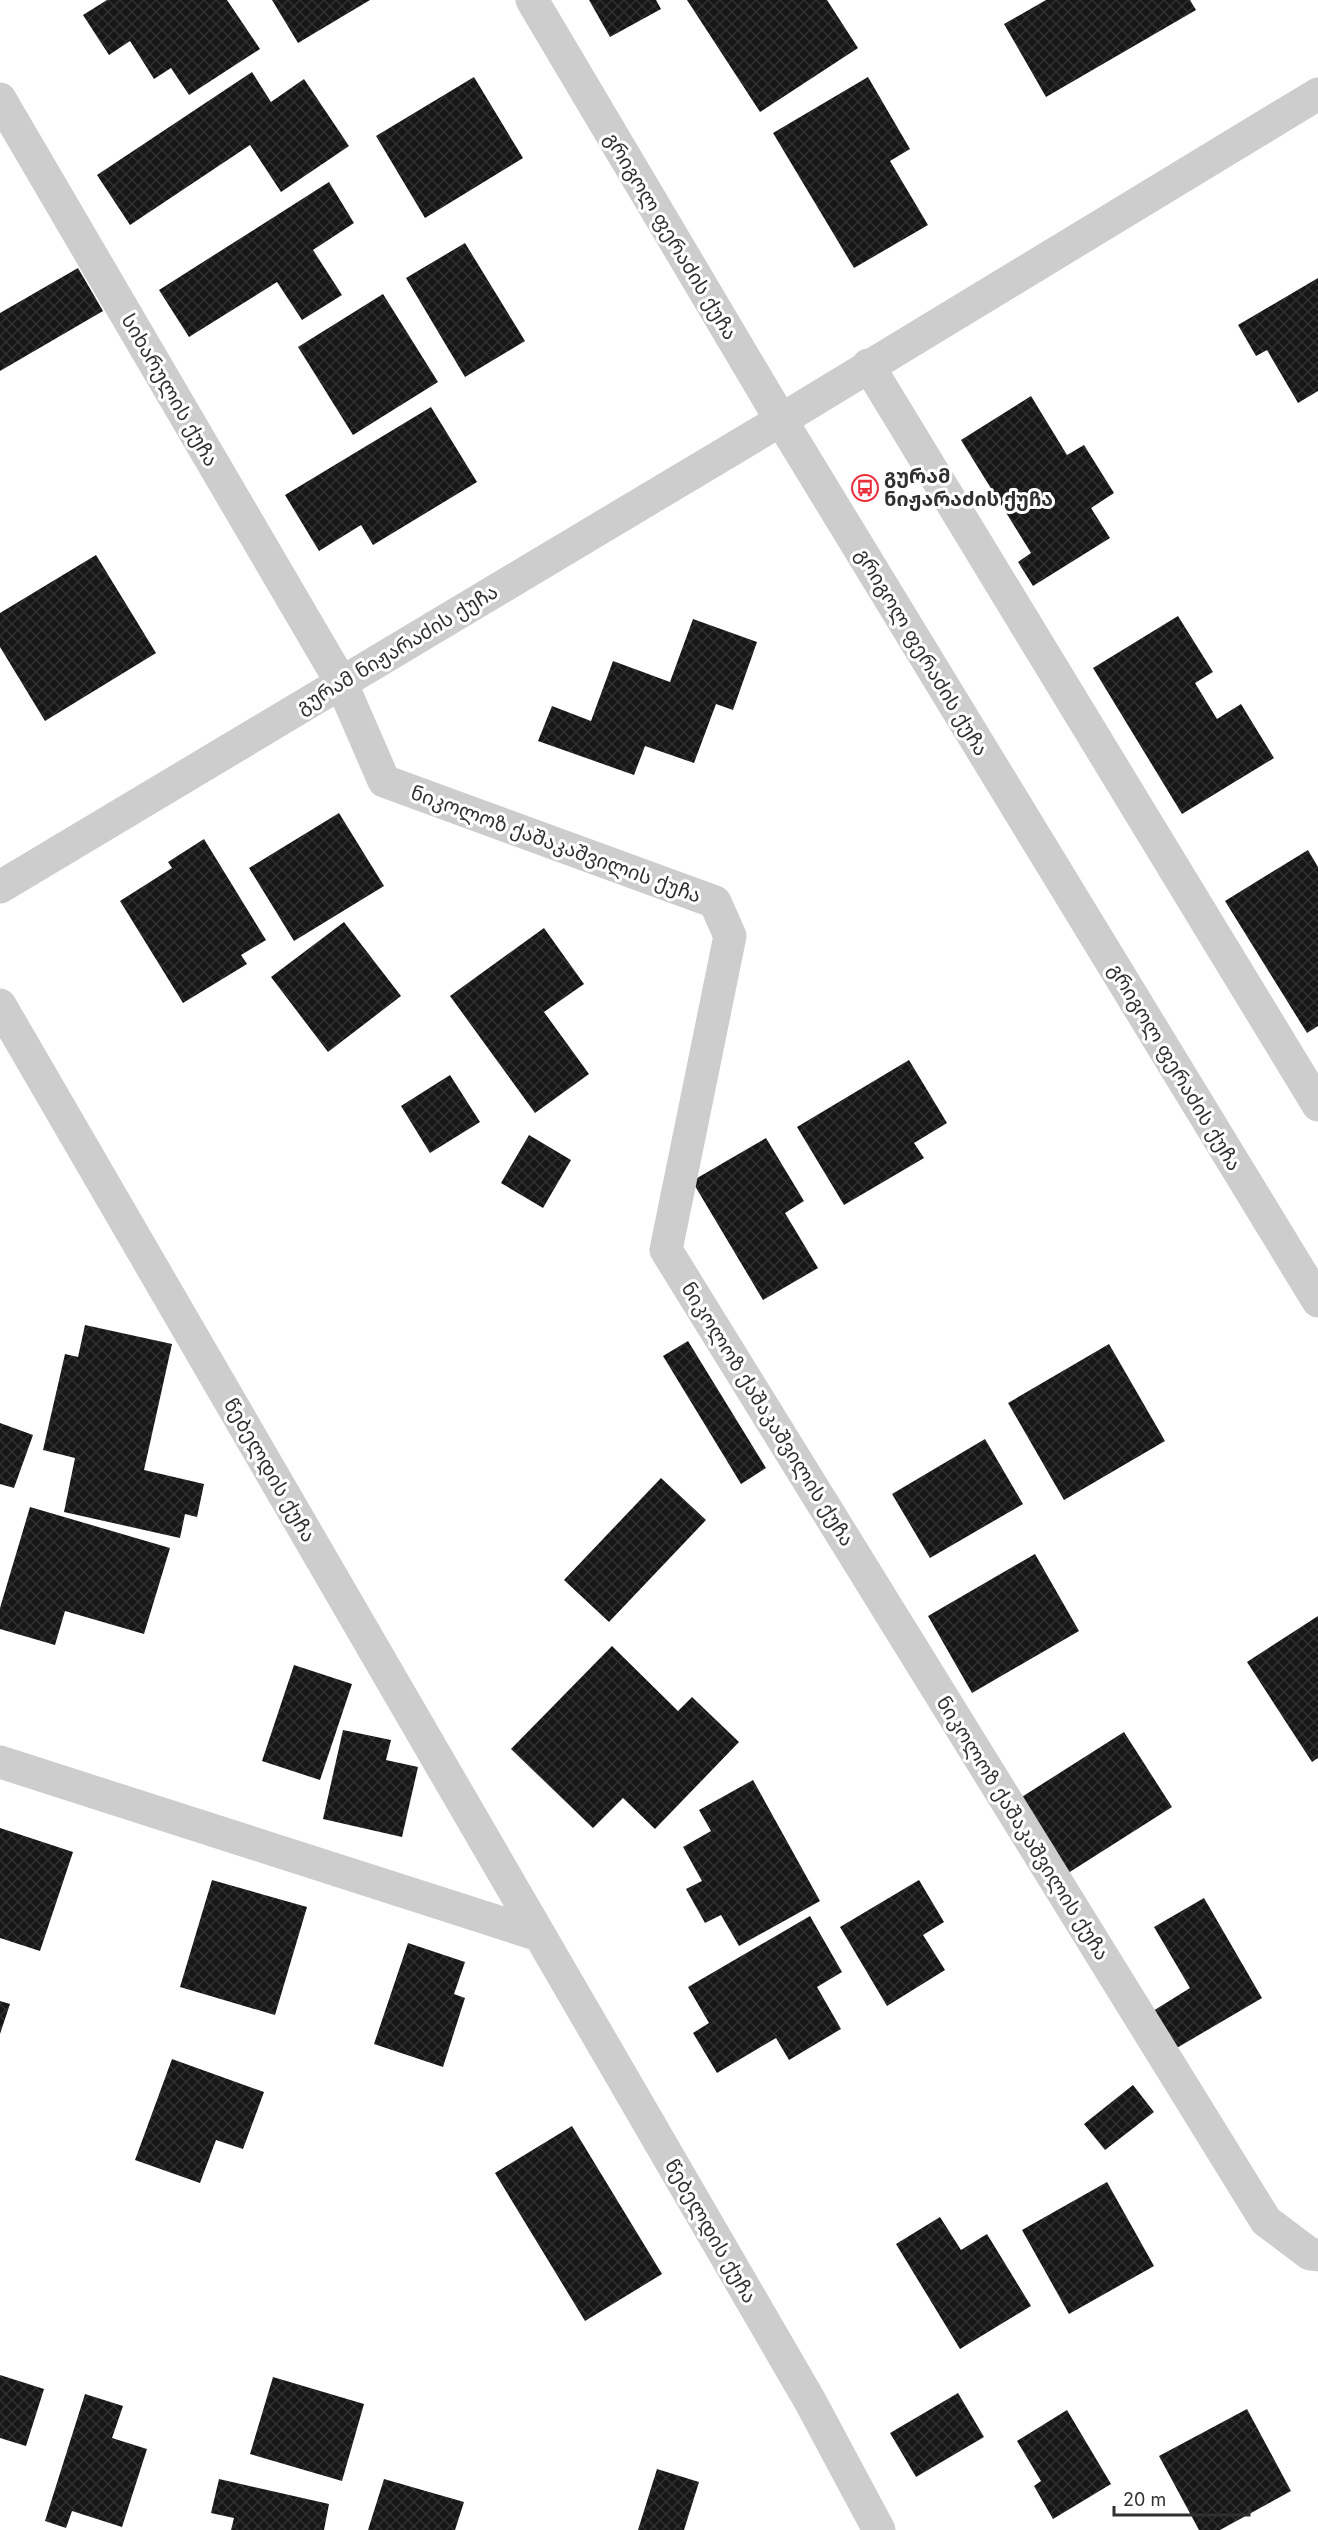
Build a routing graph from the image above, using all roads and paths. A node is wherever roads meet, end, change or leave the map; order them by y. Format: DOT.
graph roads {
  1 [pos="532,0"];
  2 [pos="1318,94"];
  3 [pos="0,99"];
  4 [pos="867,365"];
  5 [pos="781,420"];
  6 [pos="341,682"];
  7 [pos="0,887"];
  8 [pos="0,1005"];
  9 [pos="1313,1084"];
  10 [pos="1318,1301"];
  11 [pos="0,1762"];
  12 [pos="539,1935"];
  13 [pos="1318,2255"];
  14 [pos="879,2530"];
  1 -- 5 [label="street, გრიგოლ ფერაძის ქუჩა"];
  2 -- 4 [label="street, გურამ ნიჟარაძის ქუჩა"];
  3 -- 6 [label="street, სიხარულის ქუჩა"];
  4 -- 5 [label="street, გურამ ნიჟარაძის ქუჩა"];
  4 -- 9 [label="street"];
  5 -- 6 [label="street, გურამ ნიჟარაძის ქუჩა"];
  5 -- 10 [label="street, გრიგოლ ფერაძის ქუჩა"];
  6 -- 7 [label="street, გურამ ნიჟარაძის ქუჩა"];
  6 -- 13 [label="street, ნიკოლოზ ქაშაკაშვილის ქუჩა"];
  8 -- 12 [label="street, წებელდის ქუჩა"];
  11 -- 12 [label="street"];
  12 -- 14 [label="street, წებელდის ქუჩა"];
}
